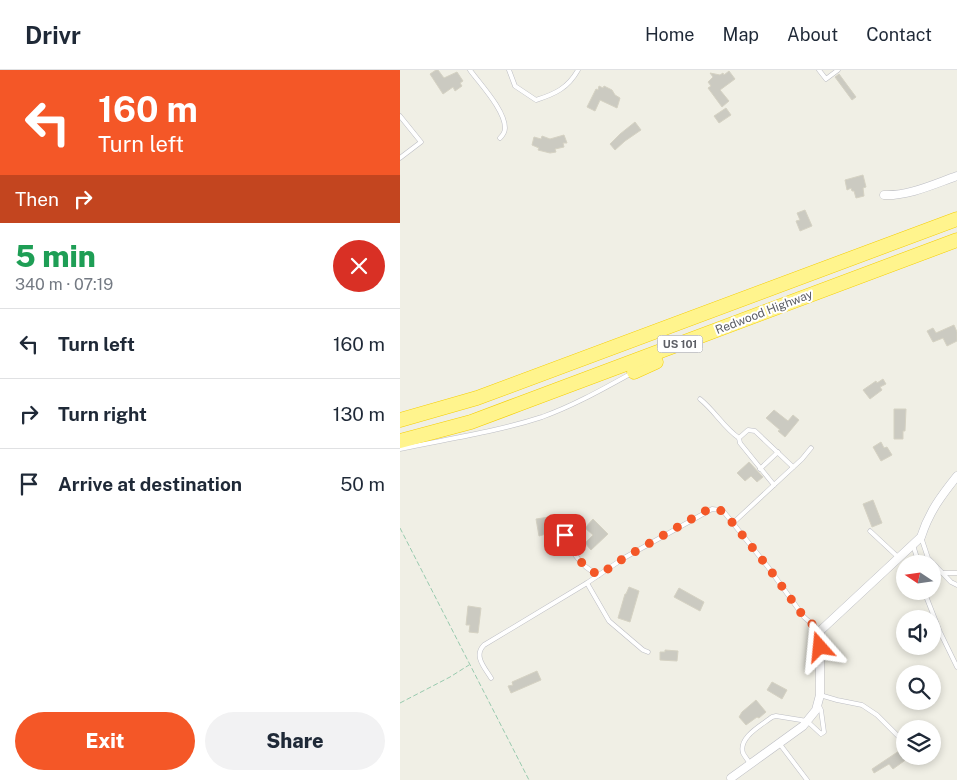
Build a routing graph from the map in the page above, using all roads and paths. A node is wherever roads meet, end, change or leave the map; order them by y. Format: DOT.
graph roads {
  1 [pos="470,70"];
  2 [pos="509,70"];
  3 [pos="578,70"];
  4 [pos="819,70"];
  5 [pos="838,70"];
  6 [pos="400,116"];
  7 [pos="406,123"];
  8 [pos="400,127"];
  9 [pos="500,138"];
  10 [pos="400,158"];
  11 [pos="957,176"];
  12 [pos="884,195"];
  13 [pos="957,219"];
  14 [pos="957,240"];
  15 [pos="776,308"];
  16 [pos="634,372"];
  17 [pos="700,400"];
  18 [pos="400,420"];
  19 [pos="739,438"];
  20 [pos="400,441"];
  21 [pos="811,448"];
  22 [pos="400,449"];
  23 [pos="778,452"];
  24 [pos="794,467"];
  25 [pos="760,469"];
  26 [pos="957,476"];
  27 [pos="954,485"];
  28 [pos="774,486"];
  29 [pos="733,523"];
  30 [pos="564,526"];
  31 [pos="400,528"];
  32 [pos="870,531"];
  33 [pos="921,536"];
  34 [pos="913,545"];
  35 [pos="896,555"];
  36 [pos="902,555"];
  37 [pos="916,555"];
  38 [pos="896,561"];
  39 [pos="957,572"];
  40 [pos="943,573"];
  41 [pos="599,575"];
  42 [pos="587,583"];
  43 [pos="957,585"];
  44 [pos="928,600"];
  45 [pos="820,631"];
  46 [pos="648,652"];
  47 [pos="470,665"];
  48 [pos="957,668"];
  49 [pos="491,678"];
  50 [pos="820,695"];
  51 [pos="400,703"];
  52 [pos="817,704"];
  53 [pos="807,721"];
  54 [pos="896,734"];
  55 [pos="779,743"];
  56 [pos="750,764"];
  57 [pos="729,779"];
  58 [pos="529,780"];
  59 [pos="807,780"];
  1 -- 9 [label="lane"];
  2 -- 3 [label="lane"];
  4 -- 5 [label="lane"];
  6 -- 7 [label="lane"];
  7 -- 8 [label="lane"];
  7 -- 10 [label="lane"];
  11 -- 12 [label="street"];
  13 -- 18 [label="highway, Redwood Highway / US 101"];
  14 -- 15 [label="highway, Redwood Highway / US 101"];
  15 -- 16 [label="highway"];
  15 -- 20 [label="highway, Redwood Highway / US 101"];
  16 -- 22 [label="lane"];
  17 -- 19 [label="lane"];
  19 -- 23 [label="lane"];
  19 -- 25 [label="lane"];
  21 -- 24 [label="lane"];
  23 -- 24 [label="lane"];
  23 -- 25 [label="lane"];
  24 -- 28 [label="lane"];
  25 -- 28 [label="lane"];
  26 -- 27 [label="street"];
  27 -- 33 [label="street"];
  28 -- 29 [label="lane"];
  29 -- 41 [label="lane"];
  29 -- 45 [label="lane"];
  30 -- 41 [label="lane"];
  31 -- 47 [label="path"];
  32 -- 35 [label="lane"];
  33 -- 34 [label="street"];
  33 -- 40 [label="lane"];
  34 -- 36 [label="street"];
  34 -- 37 [label="lane"];
  38 -- 45 [label="street"];
  39 -- 40 [label="lane"];
  40 -- 43 [label="lane"];
  41 -- 42 [label="lane"];
  42 -- 46 [label="lane"];
  42 -- 49 [label="lane"];
  44 -- 48 [label="lane"];
  45 -- 50 [label="street"];
  47 -- 51 [label="path"];
  47 -- 58 [label="path"];
  50 -- 52 [label="street"];
  50 -- 54 [label="lane"];
  52 -- 53 [label="street"];
  52 -- 53 [label="lane"];
  53 -- 55 [label="street"];
  53 -- 56 [label="lane"];
  55 -- 56 [label="street"];
  55 -- 59 [label="lane"];
  56 -- 57 [label="street"];
}
